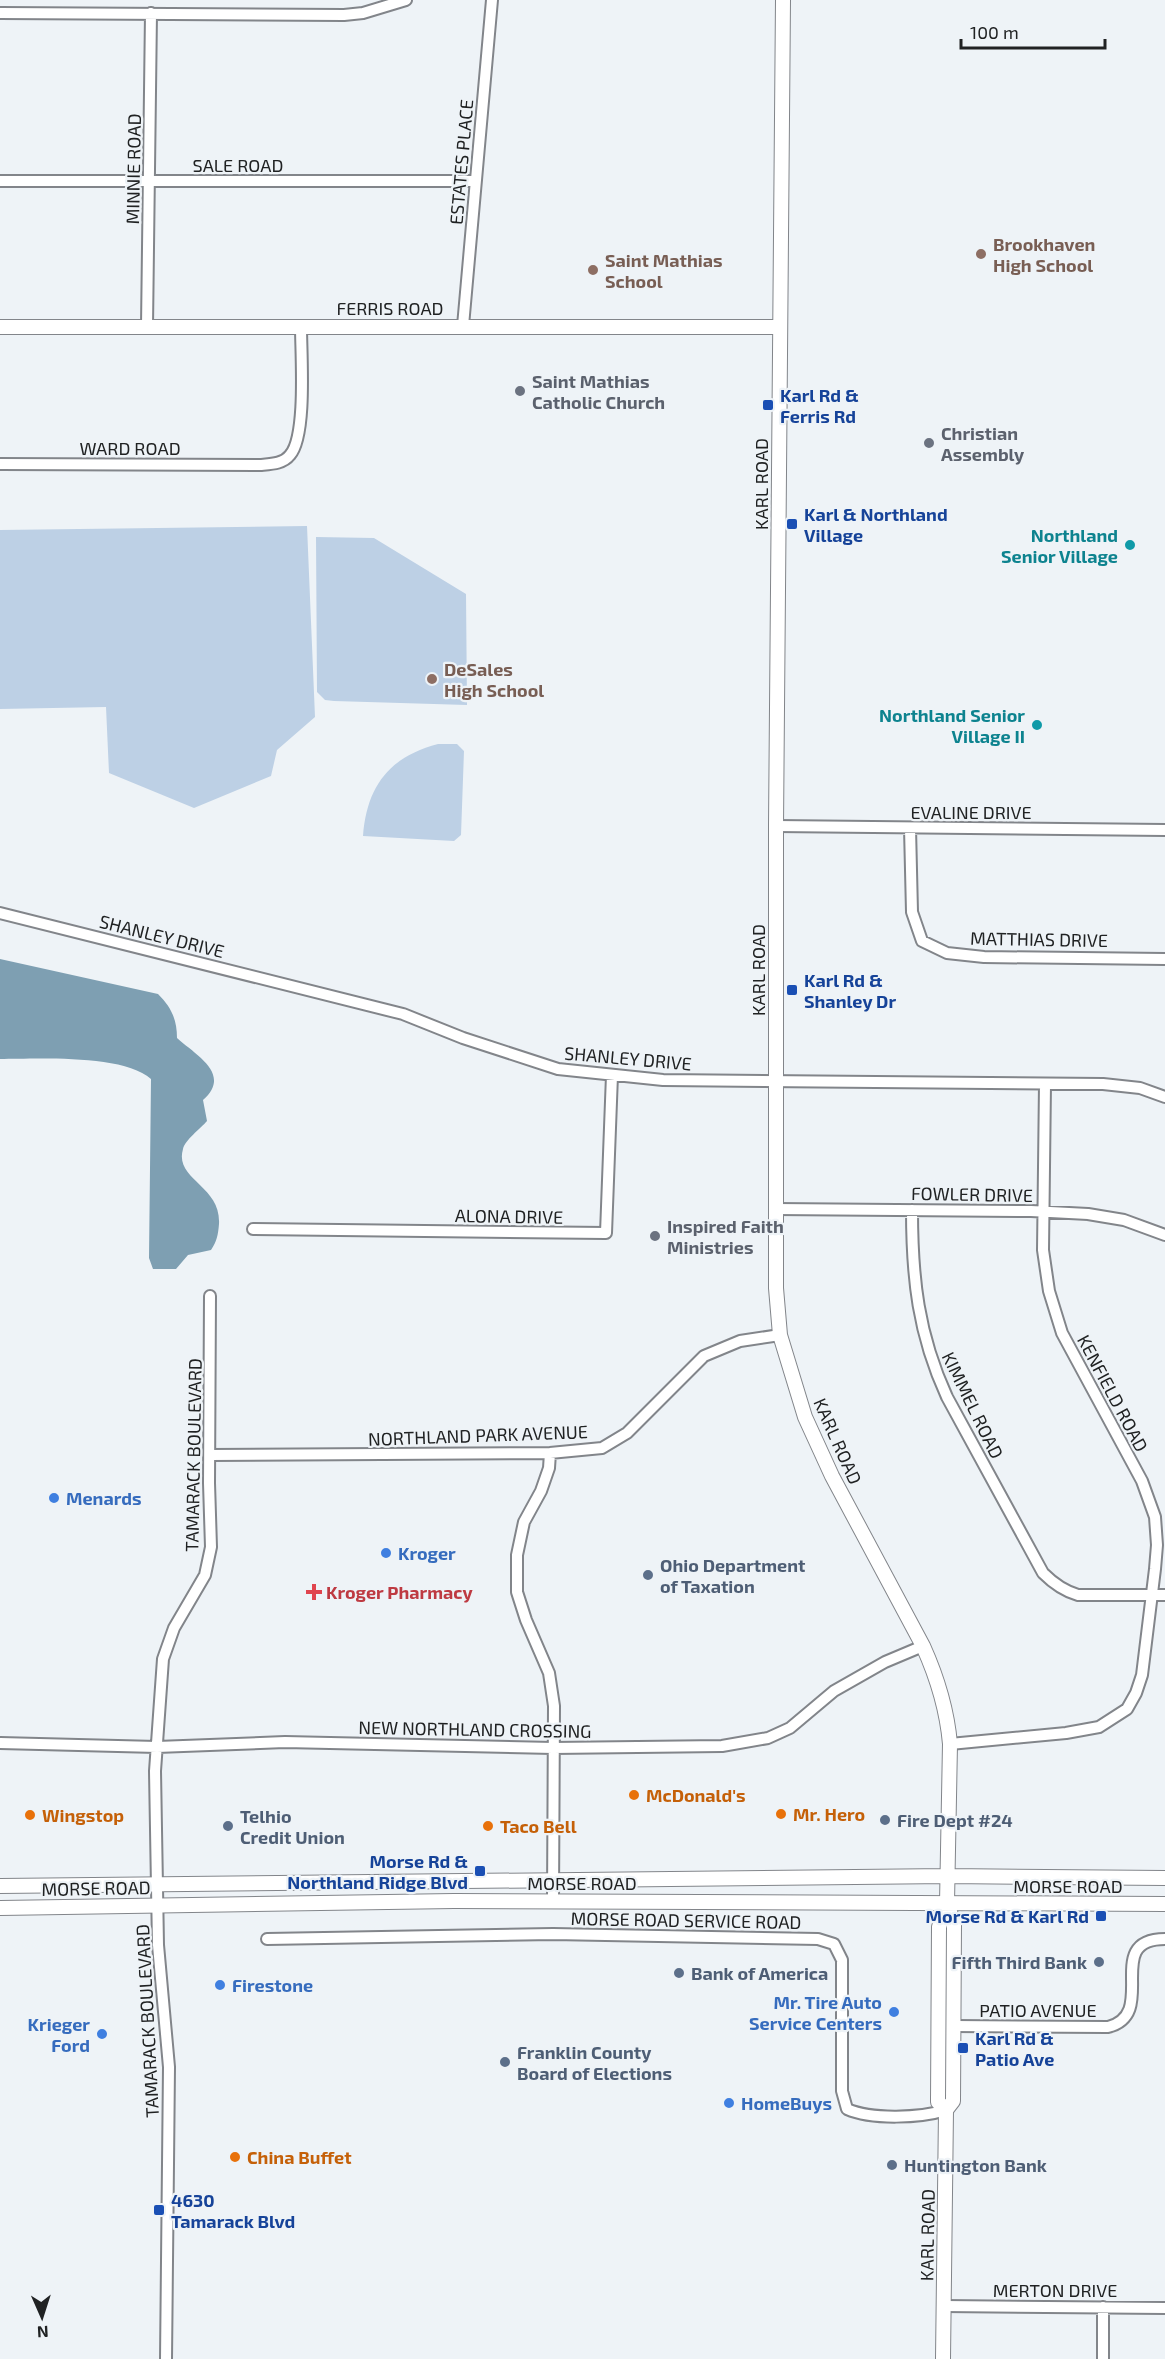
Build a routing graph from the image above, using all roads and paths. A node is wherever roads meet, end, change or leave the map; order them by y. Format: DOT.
graph roads {
  1 [pos="406,0"];
  2 [pos="492,0"];
  3 [pos="783,0"];
  4 [pos="0,13"];
  5 [pos="151,13"];
  6 [pos="0,181"];
  7 [pos="149,181"];
  8 [pos="475,182"];
  9 [pos="147,326"];
  10 [pos="463,326"];
  11 [pos="0,327"];
  12 [pos="301,327"];
  13 [pos="780,327"];
  14 [pos="0,464"];
  15 [pos="777,826"];
  16 [pos="910,828"];
  17 [pos="1165,830"];
  18 [pos="0,913"];
  19 [pos="1165,959"];
  20 [pos="612,1075"];
  21 [pos="776,1081"];
  22 [pos="1046,1084"];
  23 [pos="1165,1097"];
  24 [pos="775,1209"];
  25 [pos="912,1210"];
  26 [pos="1043,1211"];
  27 [pos="253,1229"];
  28 [pos="1165,1235"];
  29 [pos="210,1296"];
  30 [pos="780,1335"];
  31 [pos="550,1453"];
  32 [pos="210,1455"];
  33 [pos="1152,1595"];
  34 [pos="1165,1595"];
  35 [pos="923,1646"];
  36 [pos="0,1743"];
  37 [pos="950,1744"];
  38 [pos="157,1747"];
  39 [pos="553,1748"];
  40 [pos="948,1876"];
  41 [pos="1165,1878"];
  42 [pos="553,1880"];
  43 [pos="157,1884"];
  44 [pos="0,1886"];
  45 [pos="553,1901"];
  46 [pos="948,1903"];
  47 [pos="1165,1904"];
  48 [pos="157,1905"];
  49 [pos="0,1908"];
  50 [pos="267,1939"];
  51 [pos="1165,1939"];
  52 [pos="954,2026"];
  53 [pos="946,2110"];
  54 [pos="944,2306"];
  55 [pos="1103,2307"];
  56 [pos="1165,2307"];
  57 [pos="166,2359"];
  58 [pos="943,2359"];
  59 [pos="1103,2359"];
  1 -- 5 [label="street"];
  2 -- 8 [label="street, ESTATES PLACE"];
  3 -- 13 [label="main road, KARL ROAD"];
  4 -- 5 [label="street"];
  5 -- 7 [label="street, MINNIE ROAD"];
  6 -- 7 [label="street, SALE ROAD"];
  7 -- 8 [label="street, SALE ROAD"];
  7 -- 9 [label="street, MINNIE ROAD"];
  8 -- 10 [label="street, ESTATES PLACE"];
  9 -- 11 [label="main road, FERRIS ROAD"];
  9 -- 12 [label="main road, FERRIS ROAD"];
  10 -- 12 [label="main road, FERRIS ROAD"];
  10 -- 13 [label="main road, FERRIS ROAD"];
  12 -- 14 [label="street, WARD ROAD"];
  13 -- 15 [label="main road, KARL ROAD"];
  15 -- 16 [label="street, EVALINE DRIVE"];
  15 -- 21 [label="main road, KARL ROAD"];
  16 -- 17 [label="street, EVALINE DRIVE"];
  16 -- 19 [label="street, MATTHIAS DRIVE"];
  18 -- 20 [label="street, SHANLEY DRIVE"];
  20 -- 21 [label="street, SHANLEY DRIVE"];
  20 -- 27 [label="street, ALONA DRIVE"];
  21 -- 22 [label="street, SHANLEY DRIVE"];
  21 -- 24 [label="main road, KARL ROAD"];
  22 -- 23 [label="street, SHANLEY DRIVE"];
  22 -- 26 [label="street, KENFIELD ROAD"];
  24 -- 25 [label="street, FOWLER DRIVE"];
  24 -- 30 [label="main road, KARL ROAD"];
  25 -- 26 [label="street, FOWLER DRIVE"];
  25 -- 33 [label="street, KIMMEL ROAD"];
  26 -- 28 [label="street, FOWLER DRIVE"];
  26 -- 33 [label="street, KENFIELD ROAD"];
  29 -- 32 [label="street, TAMARACK BOULEVARD"];
  30 -- 31 [label="street, NORTHLAND PARK AVENUE"];
  30 -- 35 [label="main road, KARL ROAD"];
  31 -- 32 [label="street, NORTHLAND PARK AVENUE"];
  31 -- 39 [label="street"];
  32 -- 38 [label="street, TAMARACK BOULEVARD"];
  33 -- 34 [label="street"];
  33 -- 37 [label="street, KENFIELD ROAD"];
  35 -- 37 [label="main road, KARL ROAD"];
  35 -- 39 [label="street, NEW NORTHLAND CROSSING"];
  36 -- 38 [label="street, NEW NORTHLAND CROSSING"];
  37 -- 40 [label="main road, KARL ROAD"];
  38 -- 39 [label="street, NEW NORTHLAND CROSSING"];
  38 -- 43 [label="street, TAMARACK BOULEVARD"];
  39 -- 42 [label="street"];
  40 -- 41 [label="main road, MORSE ROAD"];
  40 -- 42 [label="main road, MORSE ROAD"];
  40 -- 46 [label="main road, KARL ROAD"];
  42 -- 43 [label="main road, MORSE ROAD"];
  42 -- 45 [label="street"];
  43 -- 44 [label="main road, MORSE ROAD"];
  43 -- 48 [label="street, TAMARACK BOULEVARD"];
  45 -- 46 [label="main road, MORSE ROAD"];
  45 -- 48 [label="main road, MORSE ROAD"];
  46 -- 47 [label="main road, MORSE ROAD"];
  46 -- 52 [label="main road, KARL ROAD"];
  46 -- 53 [label="main road, KARL ROAD"];
  48 -- 49 [label="main road, MORSE ROAD"];
  48 -- 57 [label="street, TAMARACK BOULEVARD"];
  50 -- 53 [label="street, MORSE ROAD SERVICE ROAD"];
  51 -- 52 [label="street, PATIO AVENUE"];
  52 -- 53 [label="main road, KARL ROAD"];
  53 -- 54 [label="main road, KARL ROAD"];
  54 -- 55 [label="street, MERTON DRIVE"];
  54 -- 58 [label="main road, KARL ROAD"];
  55 -- 56 [label="street, MERTON DRIVE"];
  55 -- 59 [label="street"];
}
